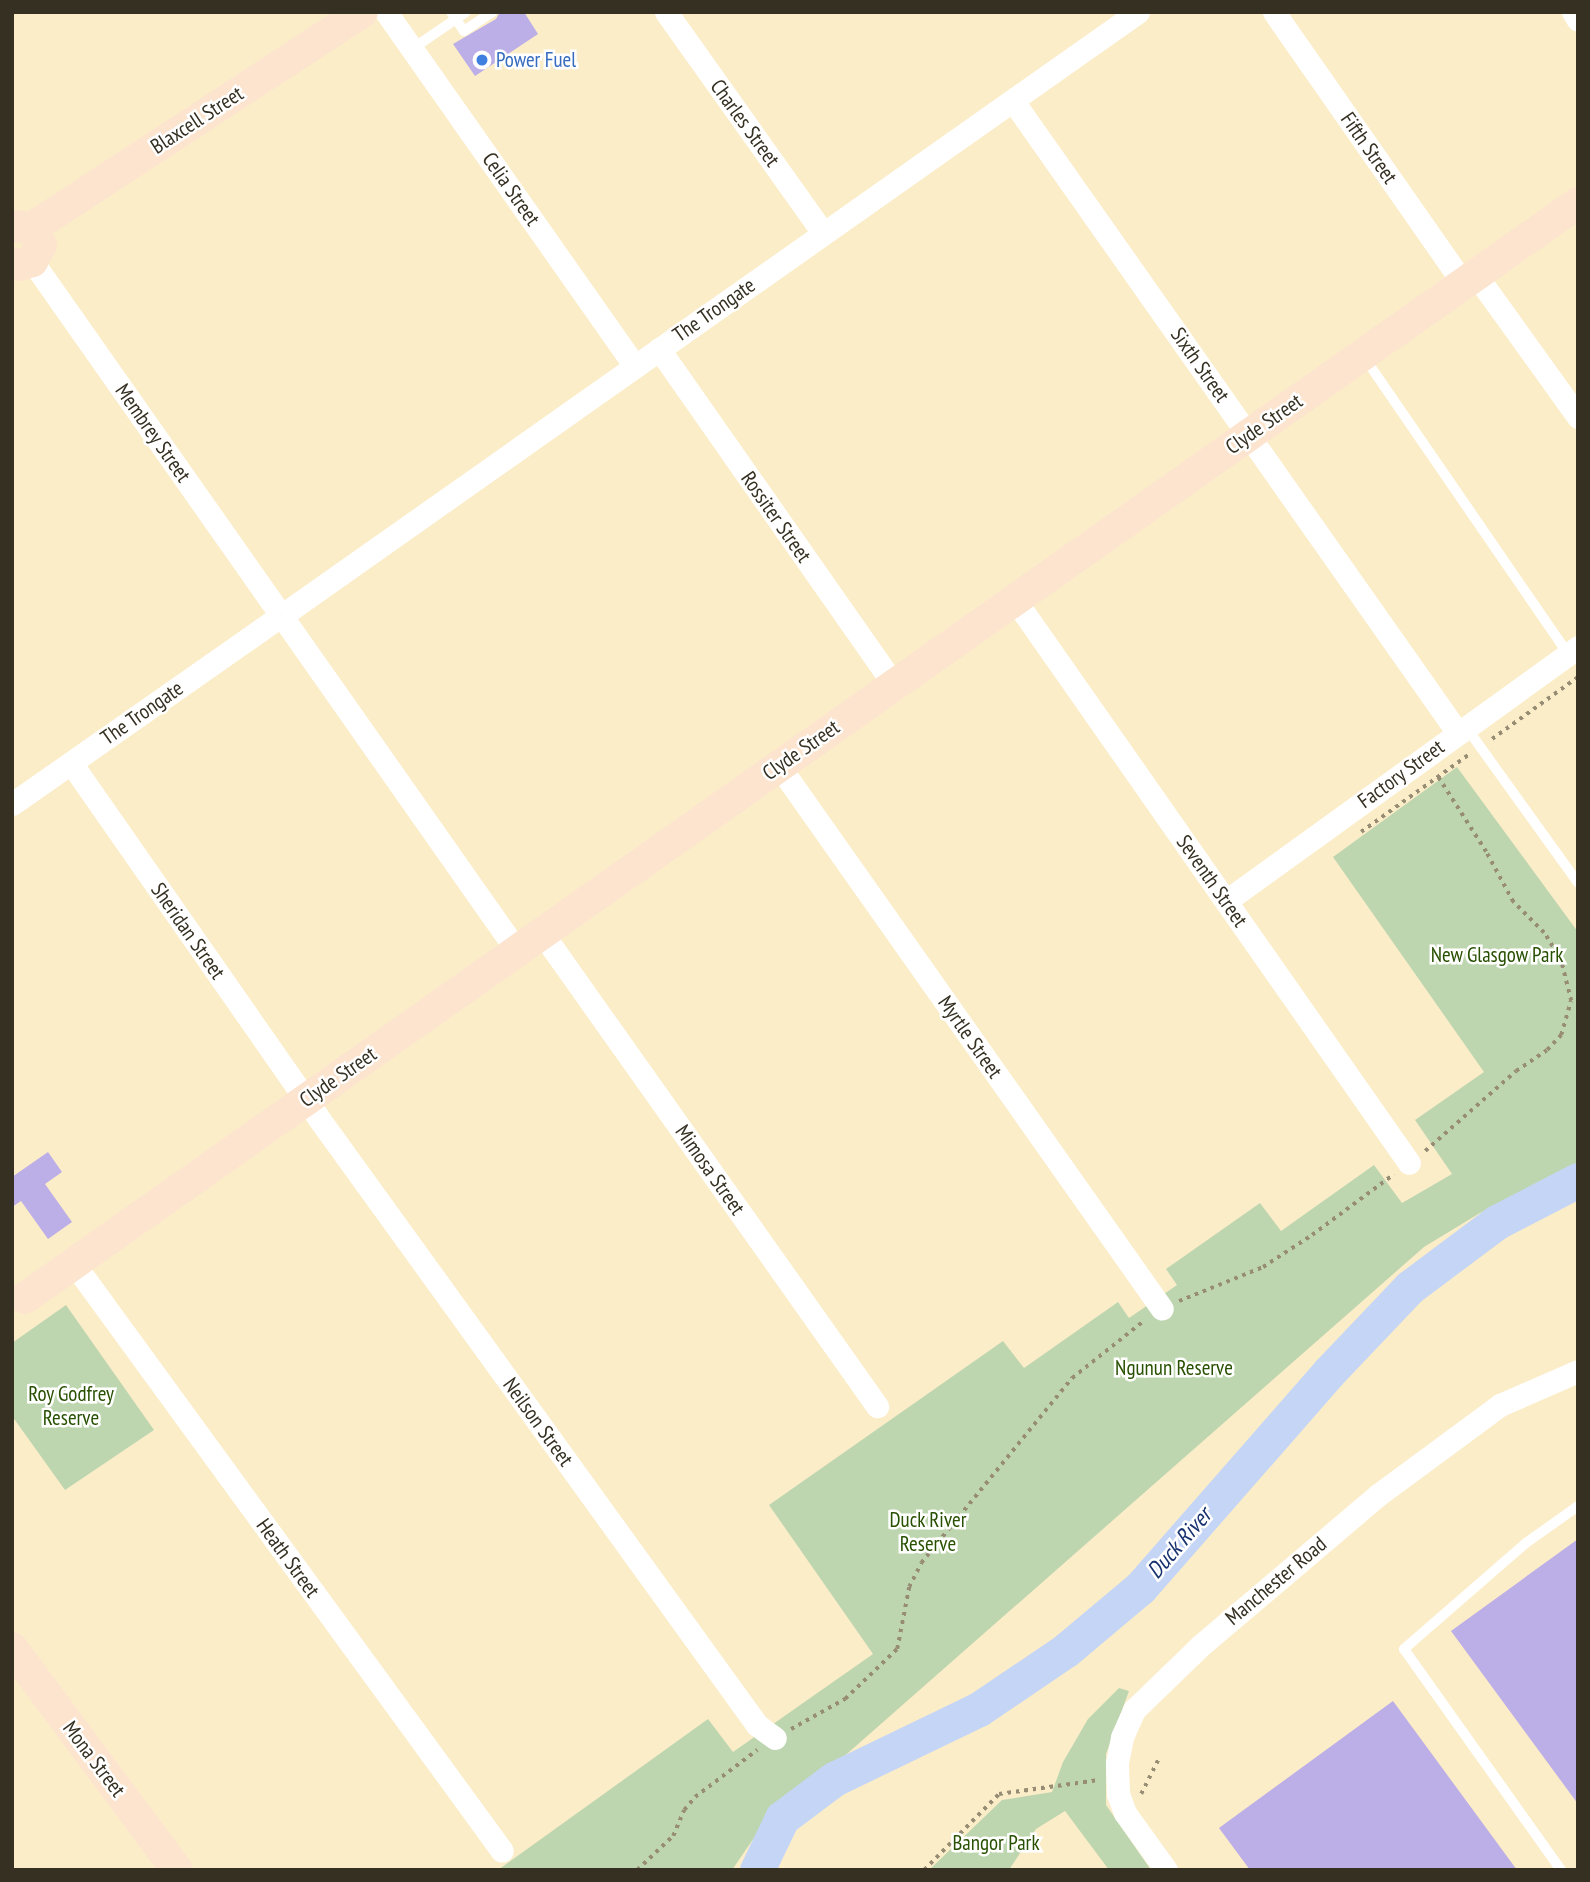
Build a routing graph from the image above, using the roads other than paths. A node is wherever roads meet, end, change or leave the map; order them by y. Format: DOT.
graph roads {
  1 [pos="362,12"];
  2 [pos="386,12"];
  3 [pos="466,12"];
  4 [pos="492,12"];
  5 [pos="666,12"];
  6 [pos="1138,12"];
  7 [pos="1274,12"];
  8 [pos="1573,12"];
  9 [pos="454,16"];
  10 [pos="1578,20"];
  11 [pos="412,49"];
  12 [pos="1013,101"];
  13 [pos="1578,203"];
  14 [pos="22,227"];
  15 [pos="823,233"];
  16 [pos="22,262"];
  17 [pos="1469,279"];
  18 [pos="659,349"];
  19 [pos="1362,355"];
  20 [pos="635,366"];
  21 [pos="1578,417"];
  22 [pos="1250,434"];
  23 [pos="1014,600"];
  24 [pos="281,615"];
  25 [pos="1573,651"];
  26 [pos="894,685"];
  27 [pos="1462,730"];
  28 [pos="71,763"];
  29 [pos="779,766"];
  30 [pos="12,804"];
  31 [pos="1578,883"];
  32 [pos="1226,901"];
  33 [pos="529,942"];
  34 [pos="306,1100"];
  35 [pos="1409,1163"];
  36 [pos="74,1264"];
  37 [pos="16,1301"];
  38 [pos="1161,1309"];
  39 [pos="1578,1371"];
  40 [pos="877,1406"];
  41 [pos="1578,1506"];
  42 [pos="12,1648"];
  43 [pos="775,1738"];
  44 [pos="502,1852"];
  45 [pos="177,1870"];
  46 [pos="1166,1870"];
  47 [pos="1560,1870"];
  1 -- 14 [label="main road, Blaxcell Street"];
  2 -- 11 [label="street, Celia Street"];
  3 -- 9 [label="lane"];
  4 -- 9 [label="lane"];
  5 -- 15 [label="street, Charles Street"];
  6 -- 12 [label="street, The Trongate"];
  7 -- 17 [label="street, Fifth Street"];
  8 -- 10 [label="street"];
  9 -- 11 [label="lane"];
  11 -- 20 [label="street, Celia Street"];
  12 -- 15 [label="street, The Trongate"];
  12 -- 22 [label="street, Sixth Street"];
  13 -- 17 [label="main road, Clyde Street"];
  14 -- 16 [label="main road"];
  15 -- 18 [label="street, The Trongate"];
  16 -- 24 [label="street, Membrey Street"];
  17 -- 19 [label="main road, Clyde Street"];
  17 -- 21 [label="street, Fifth Street"];
  18 -- 20 [label="street, The Trongate"];
  18 -- 26 [label="street, Rossiter Street"];
  19 -- 22 [label="main road, Clyde Street"];
  19 -- 25 [label="lane"];
  20 -- 24 [label="street, The Trongate"];
  22 -- 23 [label="main road, Clyde Street"];
  22 -- 27 [label="street, Sixth Street"];
  23 -- 26 [label="main road, Clyde Street"];
  23 -- 32 [label="street, Seventh Street"];
  24 -- 28 [label="street, The Trongate"];
  24 -- 33 [label="street, Membrey Street"];
  25 -- 27 [label="street, Factory Street"];
  26 -- 29 [label="main road, Clyde Street"];
  27 -- 31 [label="lane"];
  27 -- 32 [label="street, Factory Street"];
  28 -- 30 [label="street, The Trongate"];
  28 -- 34 [label="street, Sheridan Street"];
  29 -- 33 [label="main road, Clyde Street"];
  29 -- 38 [label="street, Myrtle Street"];
  32 -- 35 [label="street, Seventh Street"];
  33 -- 34 [label="main road, Clyde Street"];
  33 -- 40 [label="street, Mimosa Street"];
  34 -- 36 [label="main road, Clyde Street"];
  34 -- 43 [label="street, Neilson Street"];
  36 -- 37 [label="main road, Clyde Street"];
  36 -- 44 [label="street, Heath Street"];
  39 -- 46 [label="street, Manchester Road"];
  41 -- 47 [label="lane"];
  42 -- 45 [label="main road, Mona Street"];
}
